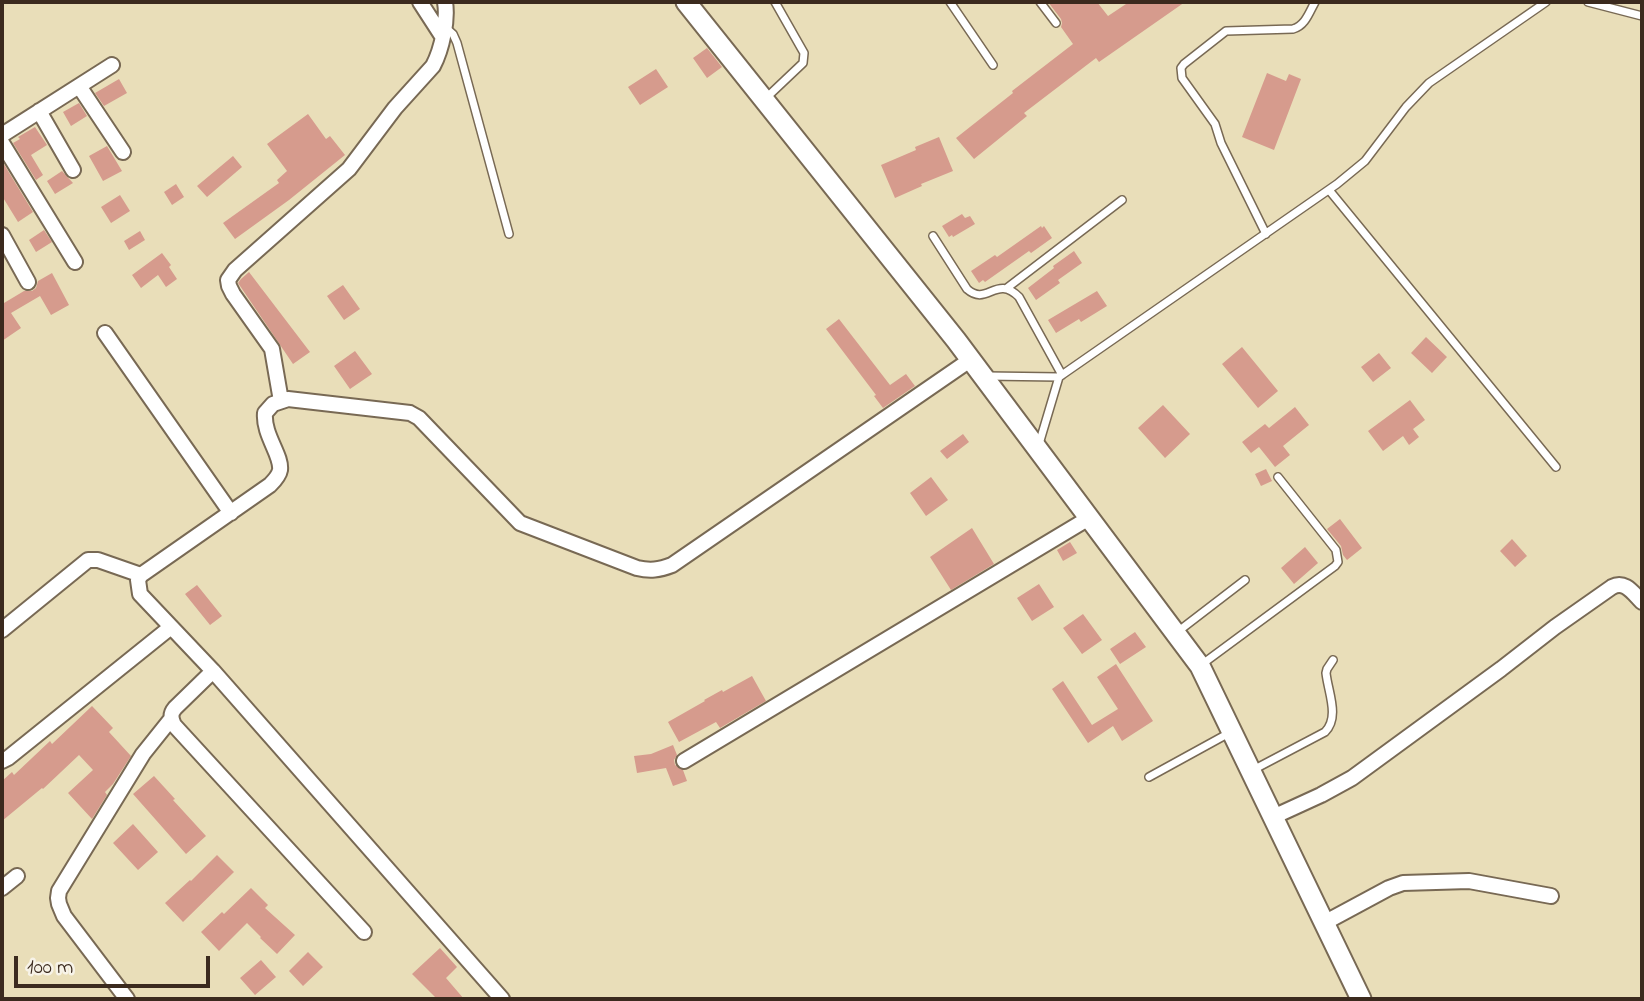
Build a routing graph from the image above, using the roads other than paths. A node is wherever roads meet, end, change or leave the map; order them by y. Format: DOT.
graph roads {
  1 [pos="421,2"];
  2 [pos="445,2"];
  3 [pos="686,2"];
  4 [pos="775,2"];
  5 [pos="950,2"];
  6 [pos="1040,2"];
  7 [pos="1315,2"];
  8 [pos="1546,2"];
  9 [pos="1588,2"];
  10 [pos="1642,16"];
  11 [pos="1056,23"];
  12 [pos="443,31"];
  13 [pos="112,65"];
  14 [pos="993,65"];
  15 [pos="79,86"];
  16 [pos="764,100"];
  17 [pos="39,111"];
  18 [pos="2,135"];
  19 [pos="2,143"];
  20 [pos="123,152"];
  21 [pos="73,170"];
  22 [pos="1329,190"];
  23 [pos="1122,200"];
  24 [pos="509,234"];
  25 [pos="1266,234"];
  26 [pos="2,235"];
  27 [pos="933,236"];
  28 [pos="75,262"];
  29 [pos="29,282"];
  30 [pos="1007,288"];
  31 [pos="105,333"];
  32 [pos="970,360"];
  33 [pos="982,376"];
  34 [pos="1060,376"];
  35 [pos="281,401"];
  36 [pos="1037,449"];
  37 [pos="1556,467"];
  38 [pos="1278,477"];
  39 [pos="231,513"];
  40 [pos="1089,518"];
  41 [pos="141,575"];
  42 [pos="1245,580"];
  43 [pos="1642,602"];
  44 [pos="171,627"];
  45 [pos="2,630"];
  46 [pos="1176,634"];
  47 [pos="1333,660"];
  48 [pos="1200,666"];
  49 [pos="213,671"];
  50 [pos="172,719"];
  51 [pos="1232,732"];
  52 [pos="2,761"];
  53 [pos="684,761"];
  54 [pos="1251,771"];
  55 [pos="1149,778"];
  56 [pos="1273,817"];
  57 [pos="17,876"];
  58 [pos="2,888"];
  59 [pos="1551,896"];
  60 [pos="1324,923"];
  61 [pos="364,932"];
  62 [pos="127,999"];
  63 [pos="502,999"];
  64 [pos="1361,999"];
  1 -- 12 [label="street"];
  2 -- 12 [label="street"];
  3 -- 16 [label="main road"];
  4 -- 16 [label="lane"];
  5 -- 14 [label="lane"];
  6 -- 11 [label="lane"];
  7 -- 25 [label="lane"];
  8 -- 22 [label="lane"];
  9 -- 10 [label="lane"];
  12 -- 24 [label="lane"];
  12 -- 35 [label="street"];
  13 -- 15 [label="street"];
  15 -- 17 [label="street"];
  15 -- 20 [label="street"];
  16 -- 32 [label="main road"];
  17 -- 18 [label="street"];
  17 -- 21 [label="street"];
  19 -- 28 [label="street"];
  22 -- 25 [label="lane"];
  22 -- 37 [label="lane"];
  23 -- 30 [label="lane"];
  25 -- 34 [label="lane"];
  26 -- 29 [label="street"];
  27 -- 30 [label="lane"];
  30 -- 34 [label="lane"];
  31 -- 39 [label="street"];
  32 -- 33 [label="main road"];
  32 -- 35 [label="street"];
  33 -- 34 [label="lane"];
  33 -- 36 [label="main road"];
  34 -- 36 [label="lane"];
  35 -- 39 [label="street"];
  36 -- 40 [label="main road"];
  38 -- 48 [label="lane"];
  39 -- 41 [label="street"];
  40 -- 46 [label="main road"];
  40 -- 53 [label="street"];
  41 -- 44 [label="street"];
  41 -- 45 [label="street"];
  42 -- 46 [label="lane"];
  43 -- 56 [label="street"];
  44 -- 49 [label="street"];
  44 -- 52 [label="street"];
  46 -- 48 [label="main road"];
  47 -- 54 [label="lane"];
  48 -- 51 [label="main road"];
  49 -- 50 [label="street"];
  49 -- 63 [label="street"];
  50 -- 61 [label="street"];
  50 -- 62 [label="street"];
  51 -- 54 [label="main road"];
  51 -- 55 [label="lane"];
  54 -- 56 [label="main road"];
  56 -- 60 [label="main road"];
  57 -- 58 [label="street"];
  59 -- 60 [label="street"];
  60 -- 64 [label="main road"];
}
